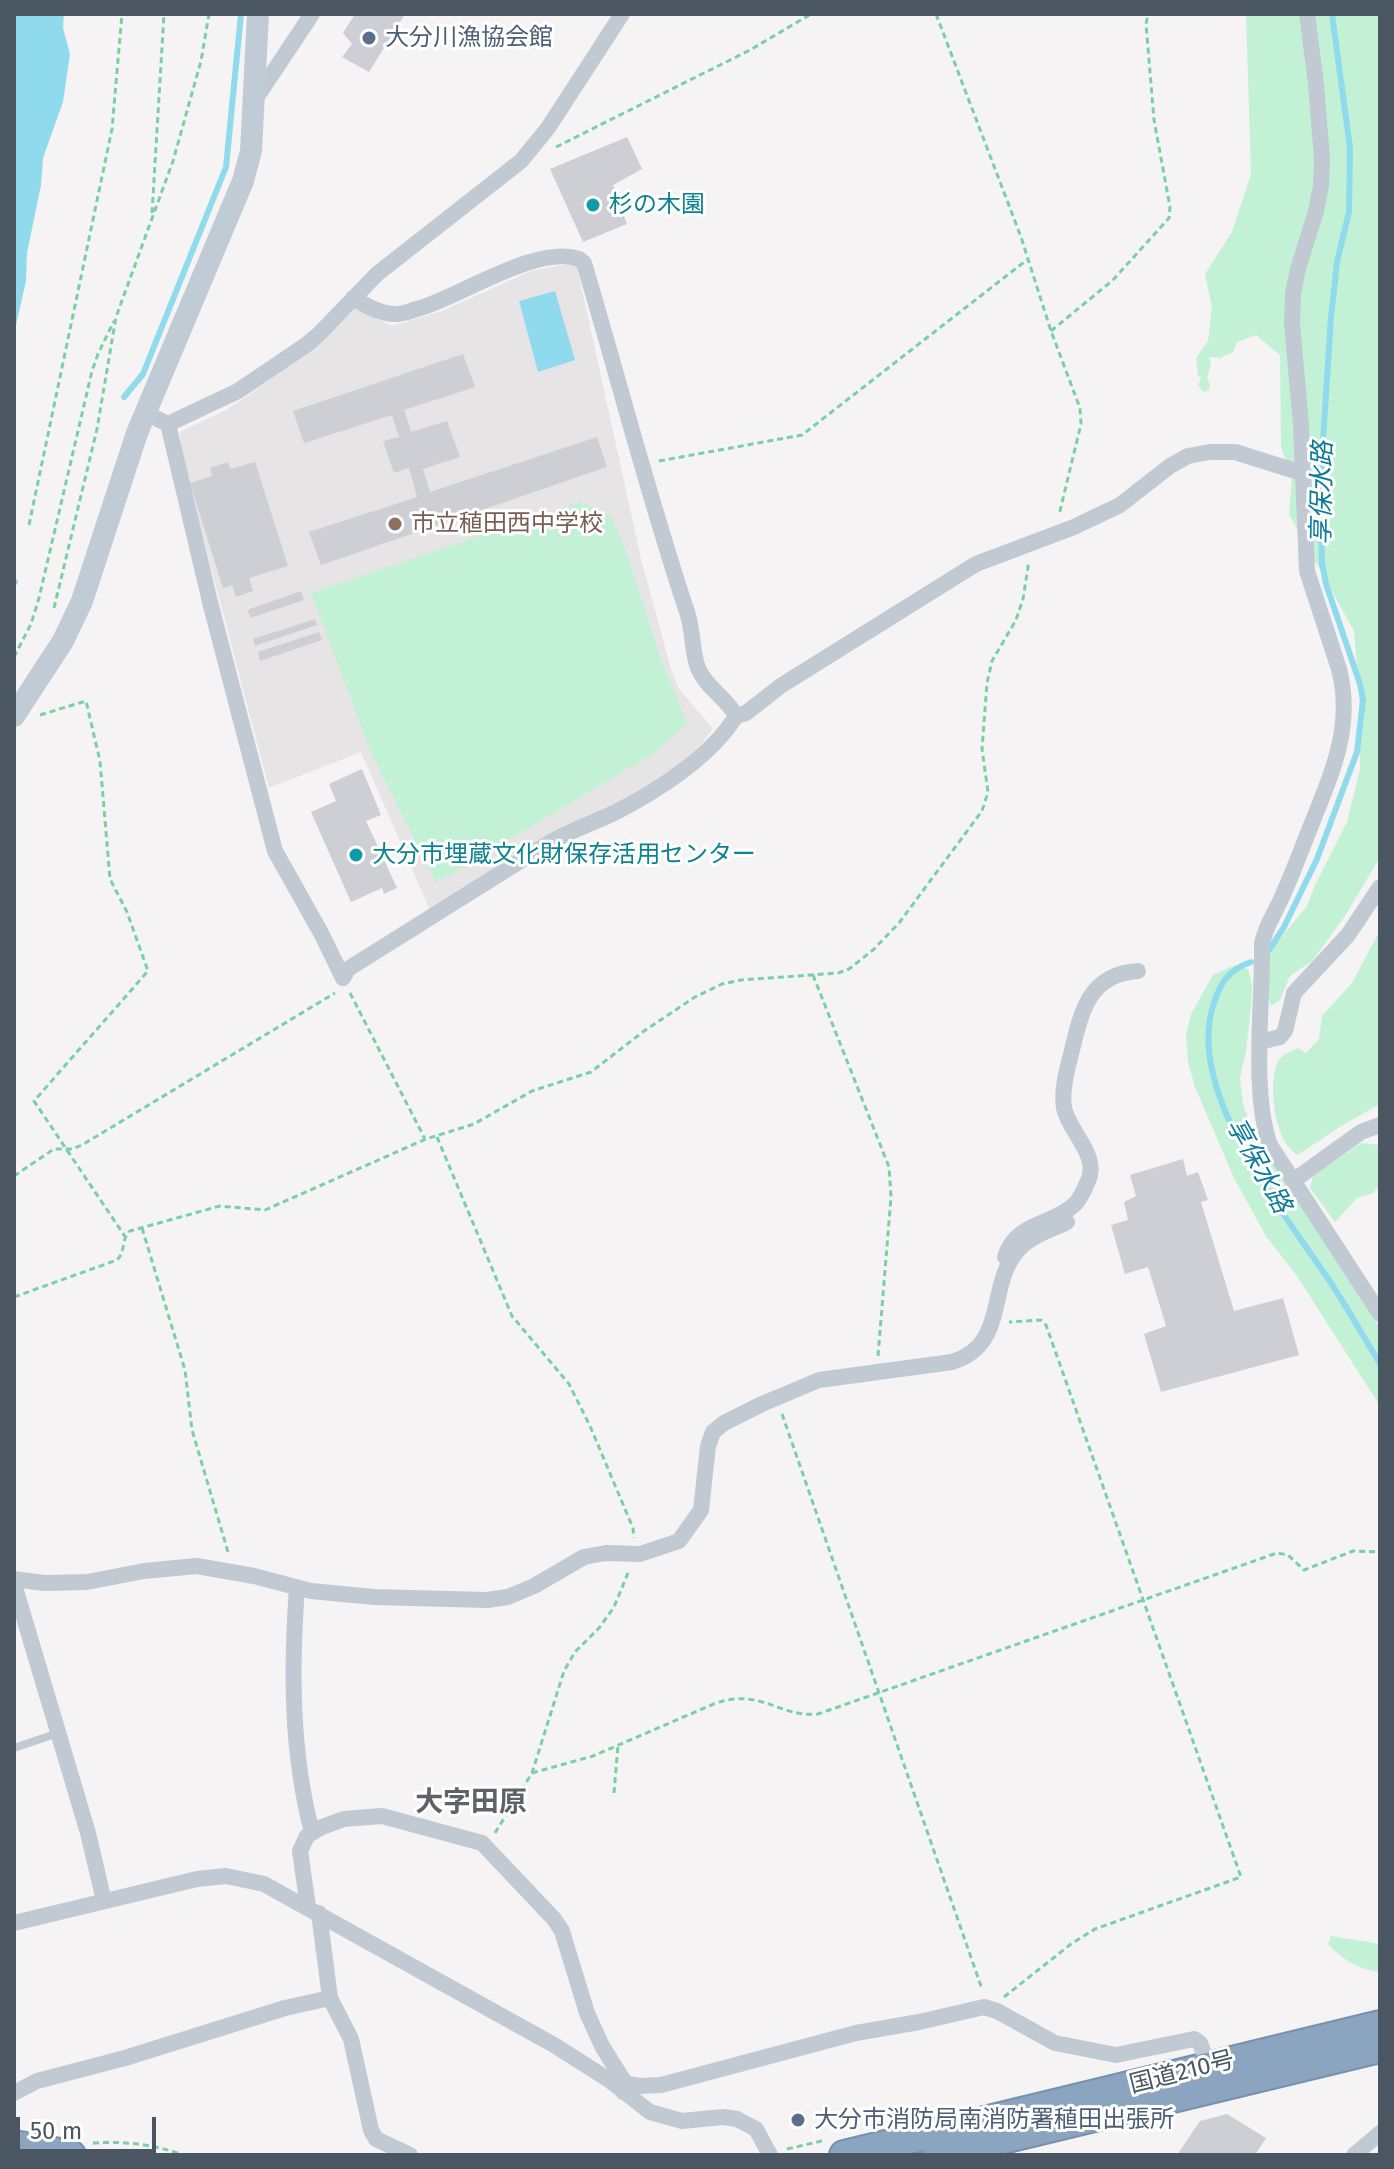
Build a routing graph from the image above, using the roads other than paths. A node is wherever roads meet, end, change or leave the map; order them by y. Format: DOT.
graph roads {
  1 [pos="258,14"];
  2 [pos="312,14"];
  3 [pos="622,14"];
  4 [pos="1307,14"];
  5 [pos="254,101"];
  6 [pos="353,298"];
  7 [pos="145,413"];
  8 [pos="168,424"];
  9 [pos="1302,473"];
  10 [pos="14,716"];
  11 [pos="736,716"];
  12 [pos="1380,887"];
  13 [pos="1138,971"];
  14 [pos="1260,1042"];
  15 [pos="1380,1125"];
  16 [pos="1293,1181"];
  17 [pos="1067,1222"];
  18 [pos="1004,1274"];
  19 [pos="1380,1314"];
  20 [pos="14,1581"];
  21 [pos="297,1588"];
  22 [pos="58,1733"];
  23 [pos="14,1748"];
  24 [pos="312,1832"];
  25 [pos="104,1901"];
  26 [pos="314,1910"];
  27 [pos="14,1923"];
  28 [pos="330,1998"];
  29 [pos="1380,2025"];
  30 [pos="1380,2048"];
  31 [pos="1209,2067"];
  32 [pos="624,2087"];
  33 [pos="14,2093"];
  34 [pos="1378,2142"];
  35 [pos="14,2145"];
  36 [pos="77,2149"];
  37 [pos="410,2155"];
  38 [pos="770,2155"];
  39 [pos="844,2155"];
  40 [pos="937,2155"];
  41 [pos="1354,2155"];
  1 -- 5 [label="street"];
  2 -- 5 [label="street"];
  3 -- 6 [label="street"];
  4 -- 9 [label="street"];
  5 -- 7 [label="street"];
  6 -- 8 [label="street"];
  6 -- 11 [label="street"];
  7 -- 8 [label="street"];
  7 -- 10 [label="street"];
  8 -- 11 [label="street"];
  9 -- 11 [label="street"];
  9 -- 14 [label="street"];
  12 -- 14 [label="street"];
  13 -- 18 [label="street"];
  14 -- 16 [label="street"];
  15 -- 16 [label="street"];
  16 -- 19 [label="street"];
  17 -- 18 [label="street"];
  18 -- 21 [label="street"];
  20 -- 21 [label="street"];
  20 -- 22 [label="street"];
  21 -- 24 [label="street"];
  22 -- 23 [label="lane"];
  22 -- 25 [label="street"];
  24 -- 26 [label="street"];
  24 -- 32 [label="street"];
  25 -- 26 [label="street"];
  25 -- 27 [label="street"];
  26 -- 28 [label="street"];
  26 -- 32 [label="street"];
  28 -- 33 [label="street"];
  28 -- 37 [label="street"];
  29 -- 31 [label="highway, 国道210号"];
  30 -- 40 [label="highway, 国道210号"];
  31 -- 32 [label="street"];
  31 -- 39 [label="highway, 国道210号"];
  32 -- 38 [label="street"];
  34 -- 41 [label="street"];
  35 -- 36 [label="highway"];
}
